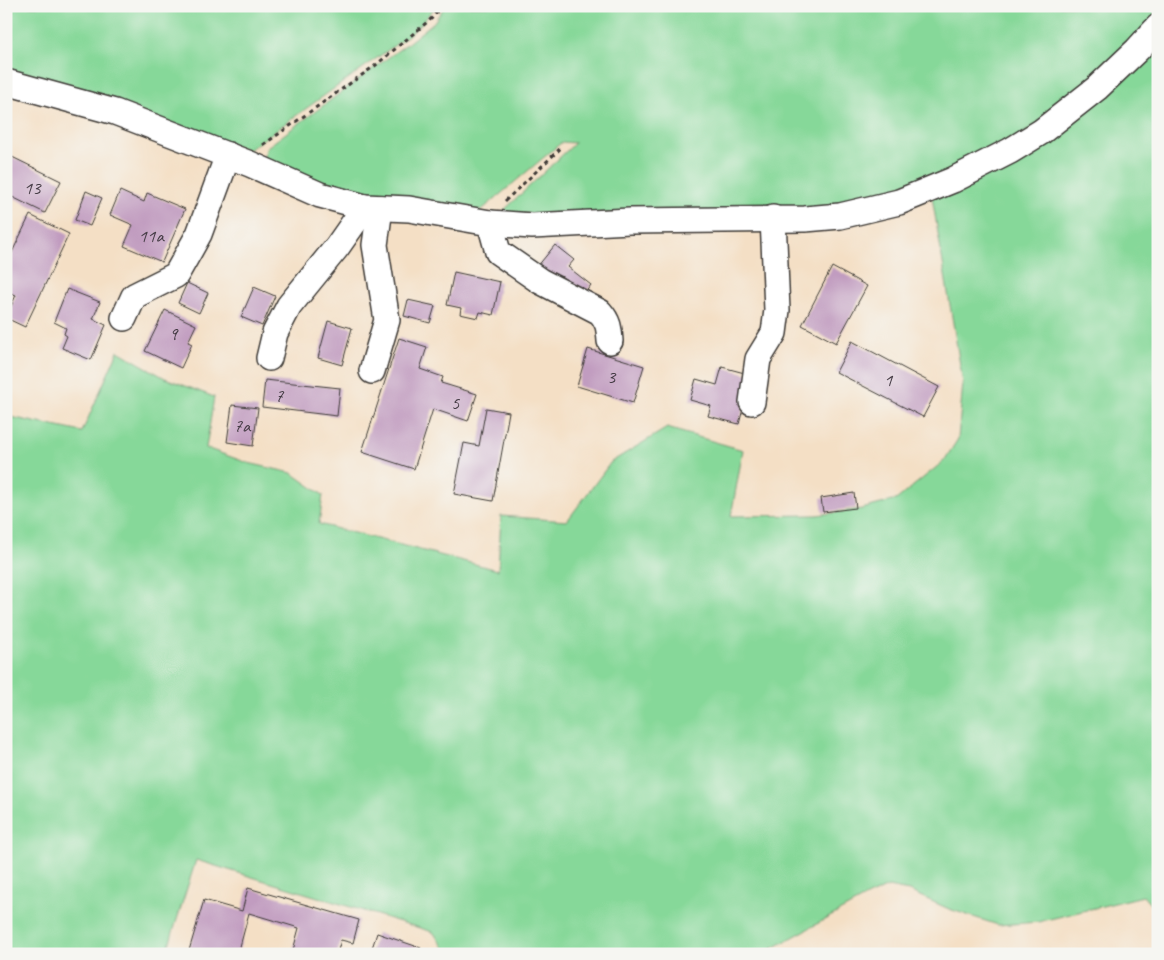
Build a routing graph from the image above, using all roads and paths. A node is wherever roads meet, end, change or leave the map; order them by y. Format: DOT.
graph roads {
  1 [pos="440,6"];
  2 [pos="1158,27"];
  3 [pos="6,82"];
  4 [pos="563,146"];
  5 [pos="239,160"];
  6 [pos="373,207"];
  7 [pos="773,218"];
  8 [pos="490,223"];
  9 [pos="124,318"];
  10 [pos="610,341"];
  11 [pos="269,358"];
  12 [pos="372,371"];
  13 [pos="752,402"];
  1 -- 5 [label="path"];
  2 -- 7 [label="street"];
  3 -- 5 [label="street"];
  4 -- 8 [label="path"];
  5 -- 6 [label="street"];
  5 -- 9 [label="street"];
  6 -- 8 [label="street"];
  6 -- 11 [label="street"];
  6 -- 12 [label="street"];
  7 -- 8 [label="street"];
  7 -- 13 [label="street"];
  8 -- 10 [label="street"];
}
